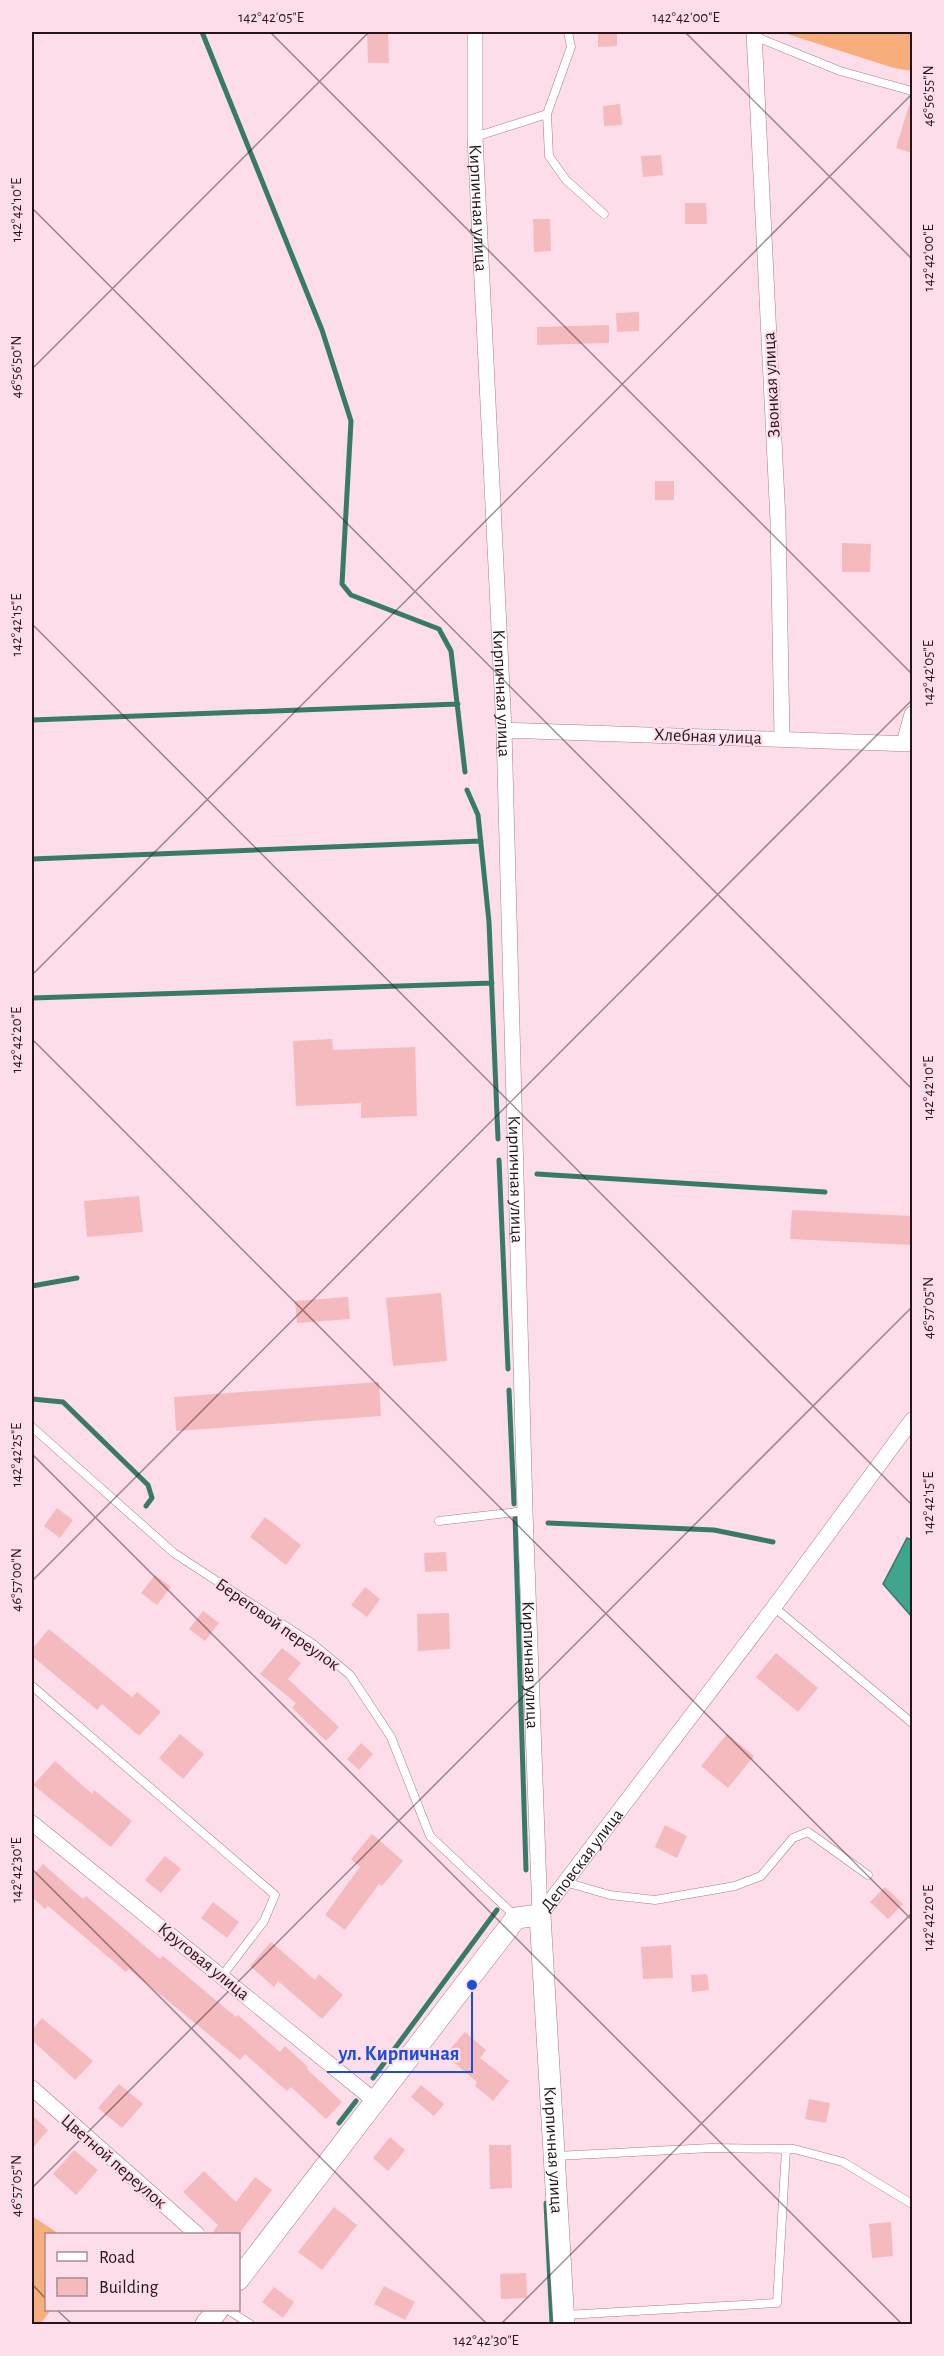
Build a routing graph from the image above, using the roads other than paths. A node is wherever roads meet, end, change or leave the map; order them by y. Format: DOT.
graph roads {
  1 [pos="475,32"];
  2 [pos="568,32"];
  3 [pos="754,34"];
  4 [pos="912,92"];
  5 [pos="547,114"];
  6 [pos="475,137"];
  7 [pos="604,213"];
  8 [pos="912,714"];
  9 [pos="504,730"];
  10 [pos="782,738"];
  11 [pos="908,743"];
  12 [pos="912,1420"];
  13 [pos="32,1427"];
  14 [pos="525,1510"];
  15 [pos="439,1521"];
  16 [pos="774,1607"];
  17 [pos="32,1686"];
  18 [pos="912,1723"];
  19 [pos="32,1822"];
  20 [pos="868,1875"];
  21 [pos="565,1881"];
  22 [pos="540,1915"];
  23 [pos="516,1918"];
  24 [pos="222,1976"];
  25 [pos="32,2088"];
  26 [pos="375,2101"];
  27 [pos="786,2149"];
  28 [pos="554,2156"];
  29 [pos="912,2204"];
  30 [pos="195,2233"];
  31 [pos="240,2276"];
  32 [pos="217,2311"];
  33 [pos="229,2311"];
  34 [pos="564,2320"];
  35 [pos="206,2325"];
  36 [pos="250,2325"];
  1 -- 6 [label="street, Кирпичная улица"];
  2 -- 5 [label="lane"];
  3 -- 4 [label="lane"];
  3 -- 10 [label="street, Звонкая улица"];
  5 -- 6 [label="lane"];
  5 -- 7 [label="lane"];
  6 -- 9 [label="street, Кирпичная улица"];
  8 -- 11 [label="street"];
  9 -- 10 [label="street, Хлебная улица"];
  9 -- 14 [label="street, Кирпичная улица"];
  10 -- 11 [label="street, Хлебная улица"];
  12 -- 16 [label="street, Деповская улица"];
  13 -- 23 [label="lane, Береговой переулок"];
  14 -- 15 [label="lane"];
  14 -- 22 [label="street, Кирпичная улица"];
  16 -- 18 [label="lane"];
  16 -- 21 [label="street, Деповская улица"];
  17 -- 24 [label="lane"];
  19 -- 24 [label="street, Круговая улица"];
  20 -- 21 [label="lane"];
  21 -- 22 [label="street, Деповская улица"];
  22 -- 23 [label="street, Деповская улица"];
  22 -- 28 [label="street, Кирпичная улица"];
  23 -- 26 [label="street, Деповская улица"];
  24 -- 26 [label="street, Круговая улица"];
  25 -- 30 [label="street, Цветной переулок"];
  26 -- 31 [label="street, Деповская улица"];
  27 -- 28 [label="lane"];
  27 -- 29 [label="lane"];
  27 -- 34 [label="lane"];
  28 -- 34 [label="street, Кирпичная улица"];
  32 -- 35 [label="street"];
  33 -- 36 [label="lane"];
}
